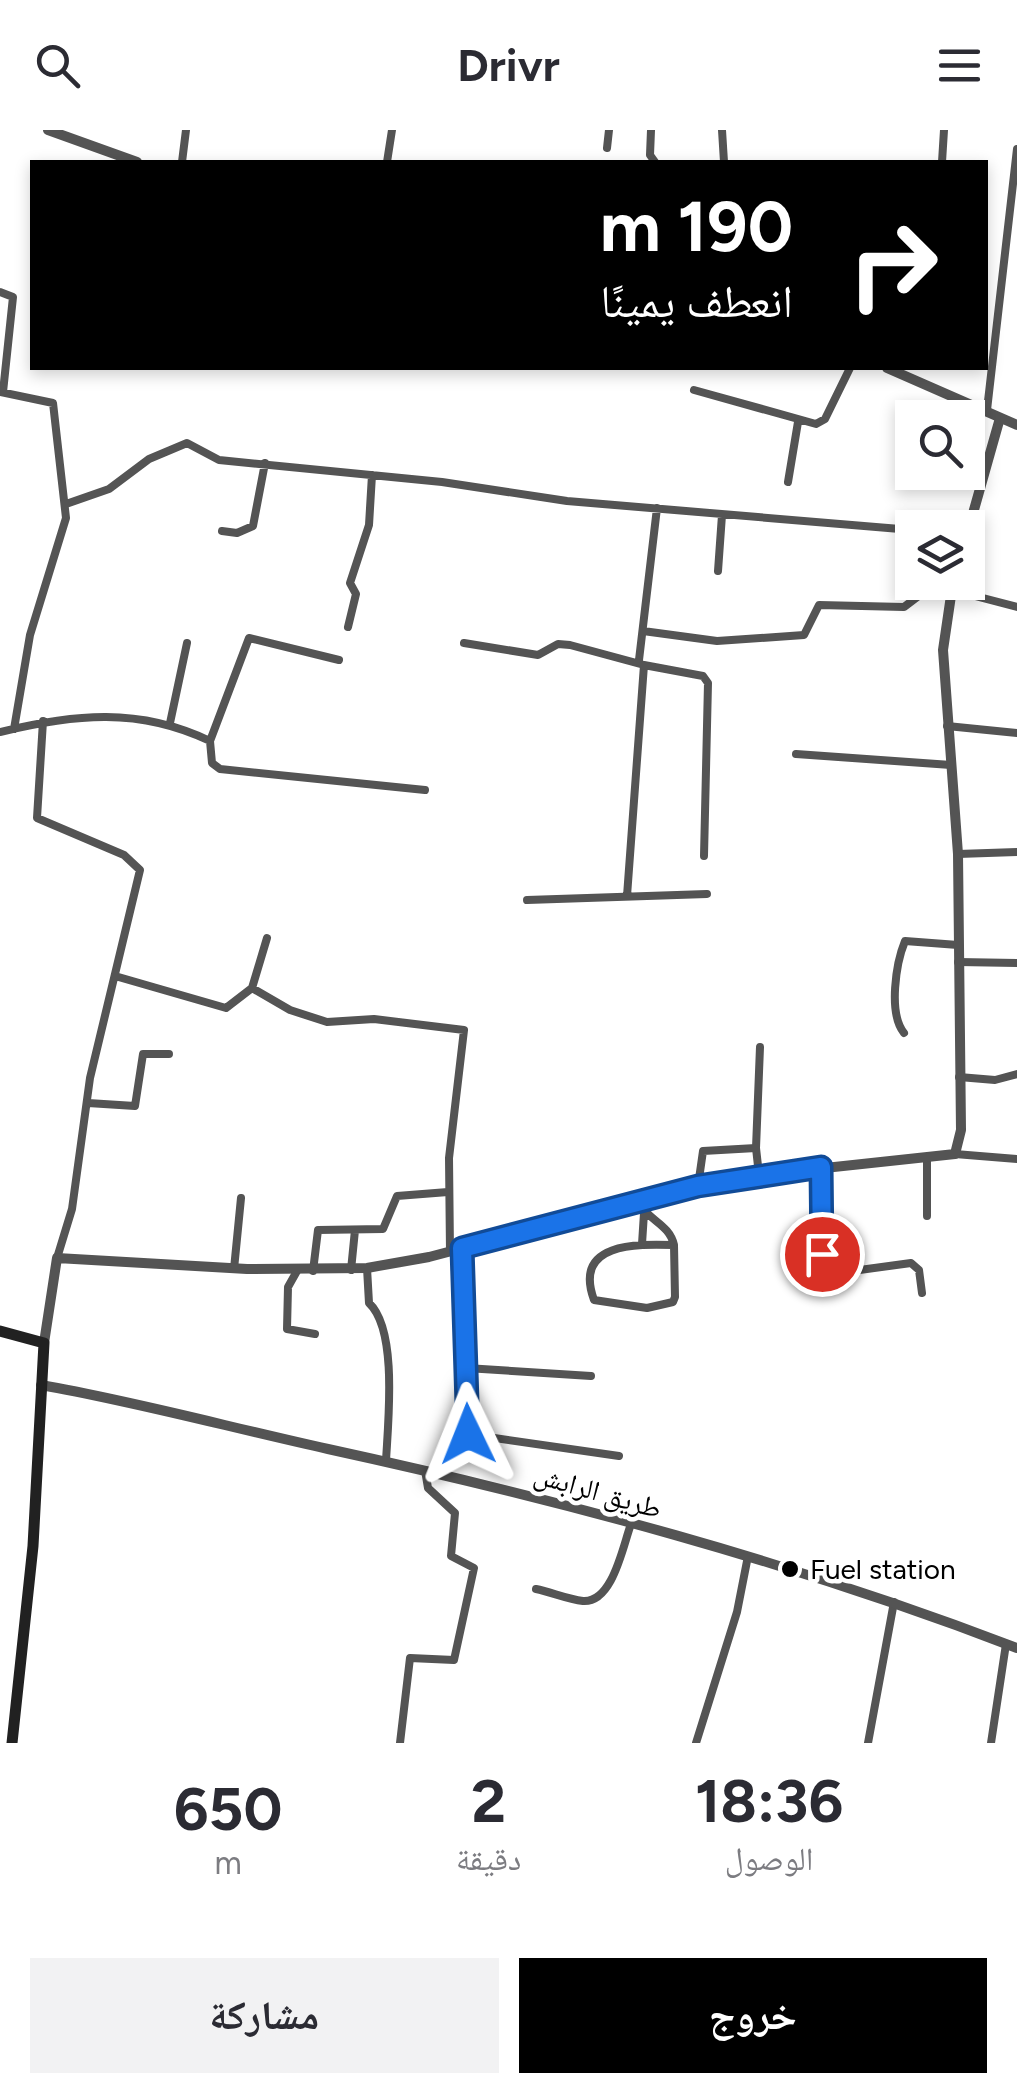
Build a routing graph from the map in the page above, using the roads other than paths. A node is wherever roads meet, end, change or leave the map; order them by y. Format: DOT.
graph roads {
  1 [pos="48,130"];
  2 [pos="186,130"];
  3 [pos="392,130"];
  4 [pos="608,130"];
  5 [pos="651,130"];
  6 [pos="722,130"];
  7 [pos="944,130"];
  8 [pos="70,134"];
  9 [pos="607,148"];
  10 [pos="1017,149"];
  11 [pos="131,160"];
  12 [pos="182,160"];
  13 [pos="387,160"];
  14 [pos="654,160"];
  15 [pos="724,160"];
  16 [pos="942,160"];
  17 [pos="0,292"];
  18 [pos="849,370"];
  19 [pos="919,374"];
  20 [pos="694,390"];
  21 [pos="2,392"];
  22 [pos="987,410"];
  23 [pos="1000,418"];
  24 [pos="798,422"];
  25 [pos="1017,426"];
  26 [pos="265,463"];
  27 [pos="372,475"];
  28 [pos="788,482"];
  29 [pos="66,504"];
  30 [pos="657,508"];
  31 [pos="974,510"];
  32 [pos="722,515"];
  33 [pos="895,528"];
  34 [pos="222,531"];
  35 [pos="718,571"];
  36 [pos="985,596"];
  37 [pos="913,600"];
  38 [pos="951,600"];
  39 [pos="1017,607"];
  40 [pos="348,627"];
  41 [pos="643,631"];
  42 [pos="188,643"];
  43 [pos="464,643"];
  44 [pos="339,660"];
  45 [pos="641,662"];
  46 [pos="42,721"];
  47 [pos="170,723"];
  48 [pos="948,726"];
  49 [pos="14,729"];
  50 [pos="0,732"];
  51 [pos="1017,733"];
  52 [pos="210,741"];
  53 [pos="796,754"];
  54 [pos="951,765"];
  55 [pos="425,790"];
  56 [pos="1017,852"];
  57 [pos="958,854"];
  58 [pos="704,856"];
  59 [pos="707,894"];
  60 [pos="627,896"];
  61 [pos="527,900"];
  62 [pos="267,938"];
  63 [pos="958,945"];
  64 [pos="958,962"];
  65 [pos="1017,964"];
  66 [pos="114,976"];
  67 [pos="252,988"];
  68 [pos="904,1033"];
  69 [pos="760,1046"];
  70 [pos="169,1054"];
  71 [pos="1017,1074"];
  72 [pos="959,1078"];
  73 [pos="88,1103"];
  74 [pos="756,1148"];
  75 [pos="955,1154"];
  76 [pos="927,1158"];
  77 [pos="1017,1159"];
  78 [pos="821,1167"];
  79 [pos="759,1174"];
  80 [pos="698,1186"];
  81 [pos="448,1192"];
  82 [pos="241,1198"];
  83 [pos="638,1201"];
  84 [pos="644,1213"];
  85 [pos="927,1216"];
  86 [pos="355,1230"];
  87 [pos="642,1244"];
  88 [pos="674,1245"];
  89 [pos="462,1248"];
  90 [pos="450,1252"];
  91 [pos="57,1258"];
  92 [pos="366,1268"];
  93 [pos="234,1269"];
  94 [pos="351,1270"];
  95 [pos="297,1271"];
  96 [pos="313,1271"];
  97 [pos="922,1292"];
  98 [pos="0,1331"];
  99 [pos="315,1334"];
  100 [pos="44,1343"];
  101 [pos="466,1368"];
  102 [pos="591,1376"];
  103 [pos="41,1385"];
  104 [pos="618,1456"];
  105 [pos="386,1461"];
  106 [pos="425,1470"];
  107 [pos="631,1524"];
  108 [pos="748,1556"];
  109 [pos="536,1588"];
  110 [pos="894,1602"];
  111 [pos="1011,1646"];
  112 [pos="12,1743"];
  113 [pos="400,1743"];
  114 [pos="696,1743"];
  115 [pos="868,1743"];
  116 [pos="992,1743"];
  1 -- 8 [label="street"];
  2 -- 12 [label="street"];
  3 -- 13 [label="street"];
  4 -- 9 [label="street"];
  5 -- 14 [label="street"];
  6 -- 15 [label="street"];
  7 -- 16 [label="street"];
  8 -- 11 [label="street"];
  10 -- 22 [label="street"];
  17 -- 21 [label="street"];
  18 -- 24 [label="street"];
  19 -- 22 [label="street"];
  20 -- 24 [label="street"];
  21 -- 29 [label="street"];
  22 -- 23 [label="street"];
  23 -- 25 [label="street"];
  23 -- 31 [label="street"];
  24 -- 28 [label="street"];
  26 -- 27 [label="street"];
  26 -- 29 [label="street"];
  26 -- 34 [label="street"];
  27 -- 30 [label="street"];
  27 -- 40 [label="street"];
  29 -- 49 [label="street"];
  30 -- 32 [label="street"];
  30 -- 41 [label="street"];
  32 -- 33 [label="street"];
  32 -- 35 [label="street"];
  36 -- 39 [label="street"];
  37 -- 41 [label="street"];
  38 -- 48 [label="street"];
  41 -- 45 [label="street"];
  42 -- 47 [label="street"];
  43 -- 45 [label="street"];
  44 -- 52 [label="street"];
  45 -- 58 [label="street"];
  45 -- 60 [label="street"];
  46 -- 47 [label="street"];
  46 -- 49 [label="street"];
  46 -- 66 [label="street"];
  47 -- 52 [label="street"];
  48 -- 51 [label="street"];
  48 -- 54 [label="street"];
  49 -- 50 [label="street"];
  52 -- 55 [label="street"];
  53 -- 54 [label="street"];
  54 -- 57 [label="street"];
  56 -- 57 [label="street"];
  57 -- 63 [label="street"];
  59 -- 60 [label="street"];
  60 -- 61 [label="street"];
  62 -- 67 [label="street"];
  63 -- 64 [label="street"];
  63 -- 68 [label="street"];
  64 -- 65 [label="street"];
  64 -- 72 [label="street"];
  66 -- 67 [label="street"];
  66 -- 73 [label="street"];
  67 -- 81 [label="street"];
  69 -- 74 [label="street"];
  70 -- 73 [label="street"];
  71 -- 72 [label="street"];
  72 -- 75 [label="street"];
  73 -- 91 [label="street"];
  74 -- 79 [label="street"];
  74 -- 80 [label="street"];
  75 -- 76 [label="street"];
  75 -- 77 [label="street"];
  76 -- 78 [label="street"];
  76 -- 85 [label="street"];
  78 -- 79 [label="street"];
  78 -- 97 [label="street"];
  79 -- 80 [label="street"];
  80 -- 83 [label="street"];
  81 -- 86 [label="street"];
  81 -- 90 [label="street"];
  82 -- 93 [label="street"];
  83 -- 84 [label="street"];
  83 -- 89 [label="street"];
  84 -- 87 [label="street"];
  84 -- 88 [label="street"];
  86 -- 94 [label="street"];
  86 -- 96 [label="street"];
  87 -- 88 [label="street"];
  87 -- 88 [label="street"];
  89 -- 90 [label="street"];
  89 -- 101 [label="street"];
  90 -- 92 [label="street"];
  91 -- 93 [label="street"];
  91 -- 100 [label="street"];
  92 -- 94 [label="street"];
  92 -- 105 [label="street"];
  93 -- 95 [label="street"];
  94 -- 96 [label="street"];
  95 -- 96 [label="street"];
  95 -- 99 [label="street"];
  98 -- 100 [label="main road"];
  100 -- 103 [label="main road"];
  101 -- 102 [label="street"];
  101 -- 104 [label="street"];
  103 -- 105 [label="street, طريق الرابش"];
  103 -- 112 [label="main road"];
  105 -- 106 [label="street, طريق الرابش"];
  106 -- 107 [label="street, طريق الرابش"];
  106 -- 113 [label="street"];
  107 -- 108 [label="street, طريق الرابش"];
  107 -- 109 [label="street"];
  108 -- 110 [label="street, طريق الرابش"];
  108 -- 114 [label="street"];
  110 -- 111 [label="street, طريق الرابش"];
  110 -- 115 [label="street"];
  111 -- 116 [label="street"];
}
